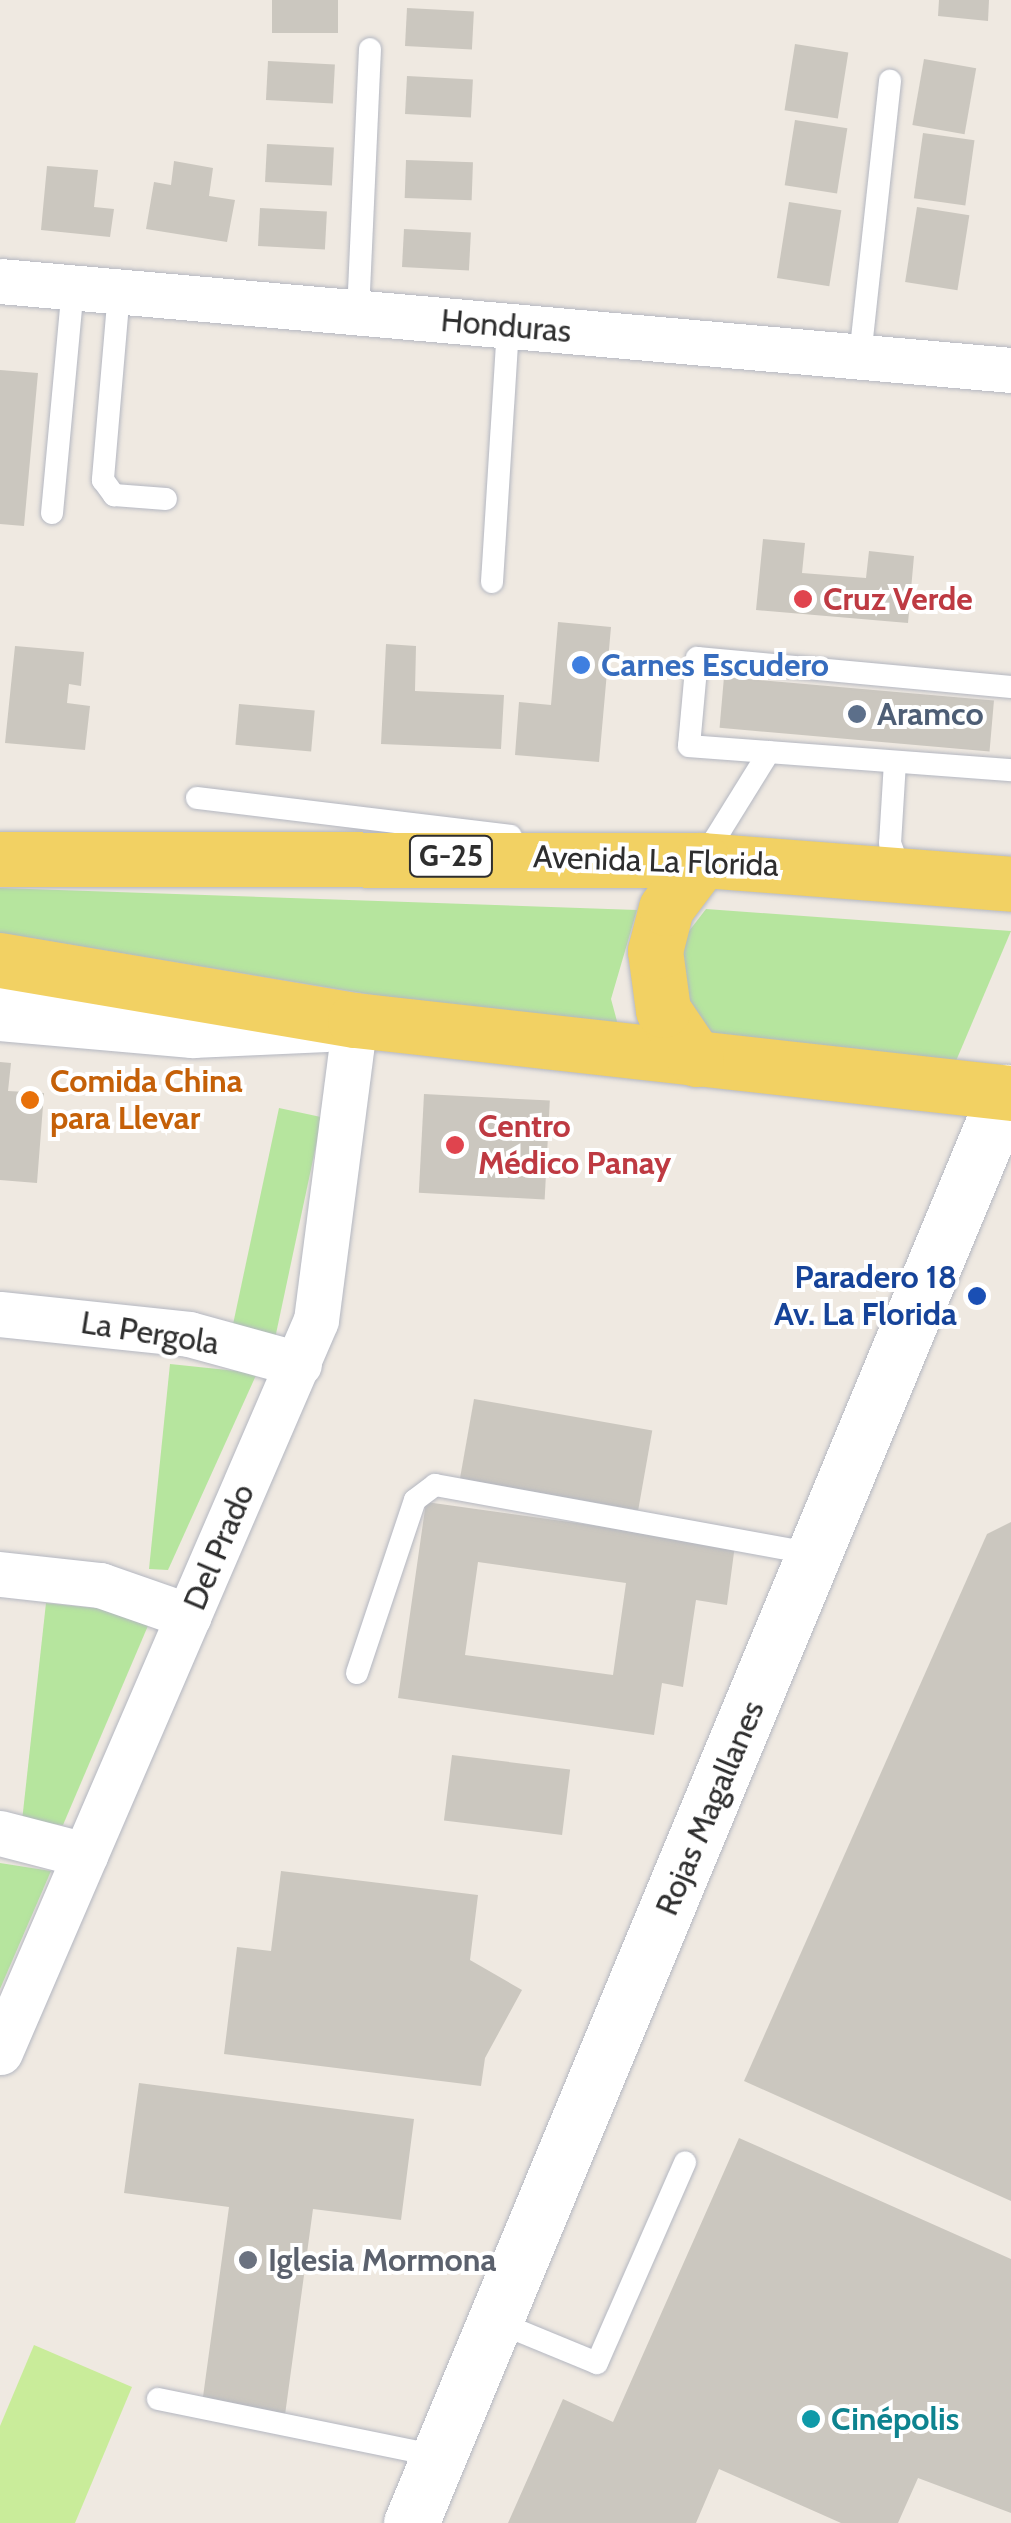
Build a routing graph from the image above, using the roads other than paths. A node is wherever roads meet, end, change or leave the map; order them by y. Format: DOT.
graph roads {
  1 [pos="370,49"];
  2 [pos="890,81"];
  3 [pos="0,282"];
  4 [pos="73,288"];
  5 [pos="119,292"];
  6 [pos="358,313"];
  7 [pos="508,326"];
  8 [pos="860,356"];
  9 [pos="1011,370"];
  10 [pos="166,498"];
  11 [pos="52,513"];
  12 [pos="492,582"];
  13 [pos="1011,687"];
  14 [pos="769,752"];
  15 [pos="895,762"];
  16 [pos="1011,770"];
  17 [pos="197,798"];
  18 [pos="0,859"];
  19 [pos="702,860"];
  20 [pos="901,873"];
  21 [pos="1011,884"];
  22 [pos="0,960"];
  23 [pos="0,1014"];
  24 [pos="355,1020"];
  25 [pos="696,1059"];
  26 [pos="1008,1092"];
  27 [pos="0,1314"];
  28 [pos="298,1364"];
  29 [pos="817,1554"];
  30 [pos="0,1574"];
  31 [pos="189,1616"];
  32 [pos="357,1672"];
  33 [pos="0,1832"];
  34 [pos="85,1856"];
  35 [pos="0,2052"];
  36 [pos="685,2163"];
  37 [pos="494,2320"];
  38 [pos="158,2398"];
  39 [pos="439,2456"];
  40 [pos="411,2523"];
  1 -- 6 [label="lane"];
  2 -- 8 [label="lane"];
  3 -- 4 [label="street, Honduras"];
  4 -- 5 [label="street, Honduras"];
  4 -- 11 [label="lane"];
  5 -- 6 [label="street, Honduras"];
  5 -- 10 [label="lane"];
  6 -- 7 [label="street, Honduras"];
  7 -- 8 [label="street, Honduras"];
  7 -- 12 [label="lane"];
  8 -- 9 [label="street, Honduras"];
  13 -- 14 [label="lane"];
  14 -- 15 [label="lane"];
  14 -- 19 [label="lane"];
  15 -- 16 [label="lane"];
  15 -- 20 [label="lane"];
  17 -- 19 [label="lane"];
  18 -- 19 [label="main road, Avenida La Florida / G-25"];
  19 -- 20 [label="main road, Avenida La Florida / G-25"];
  19 -- 25 [label="main road"];
  20 -- 21 [label="main road, Avenida La Florida / G-25"];
  22 -- 24 [label="main road"];
  23 -- 24 [label="street"];
  24 -- 25 [label="main road"];
  24 -- 28 [label="street, Del Prado"];
  25 -- 26 [label="main road"];
  26 -- 29 [label="street, Rojas Magallanes"];
  27 -- 28 [label="street, La Pergola"];
  28 -- 31 [label="street, Del Prado"];
  29 -- 32 [label="lane"];
  29 -- 37 [label="street, Rojas Magallanes"];
  30 -- 31 [label="street"];
  31 -- 34 [label="street, Del Prado"];
  33 -- 34 [label="street"];
  34 -- 35 [label="street, Del Prado"];
  36 -- 37 [label="lane"];
  37 -- 39 [label="street, Rojas Magallanes"];
  38 -- 39 [label="lane"];
  39 -- 40 [label="street, Rojas Magallanes"];
}
